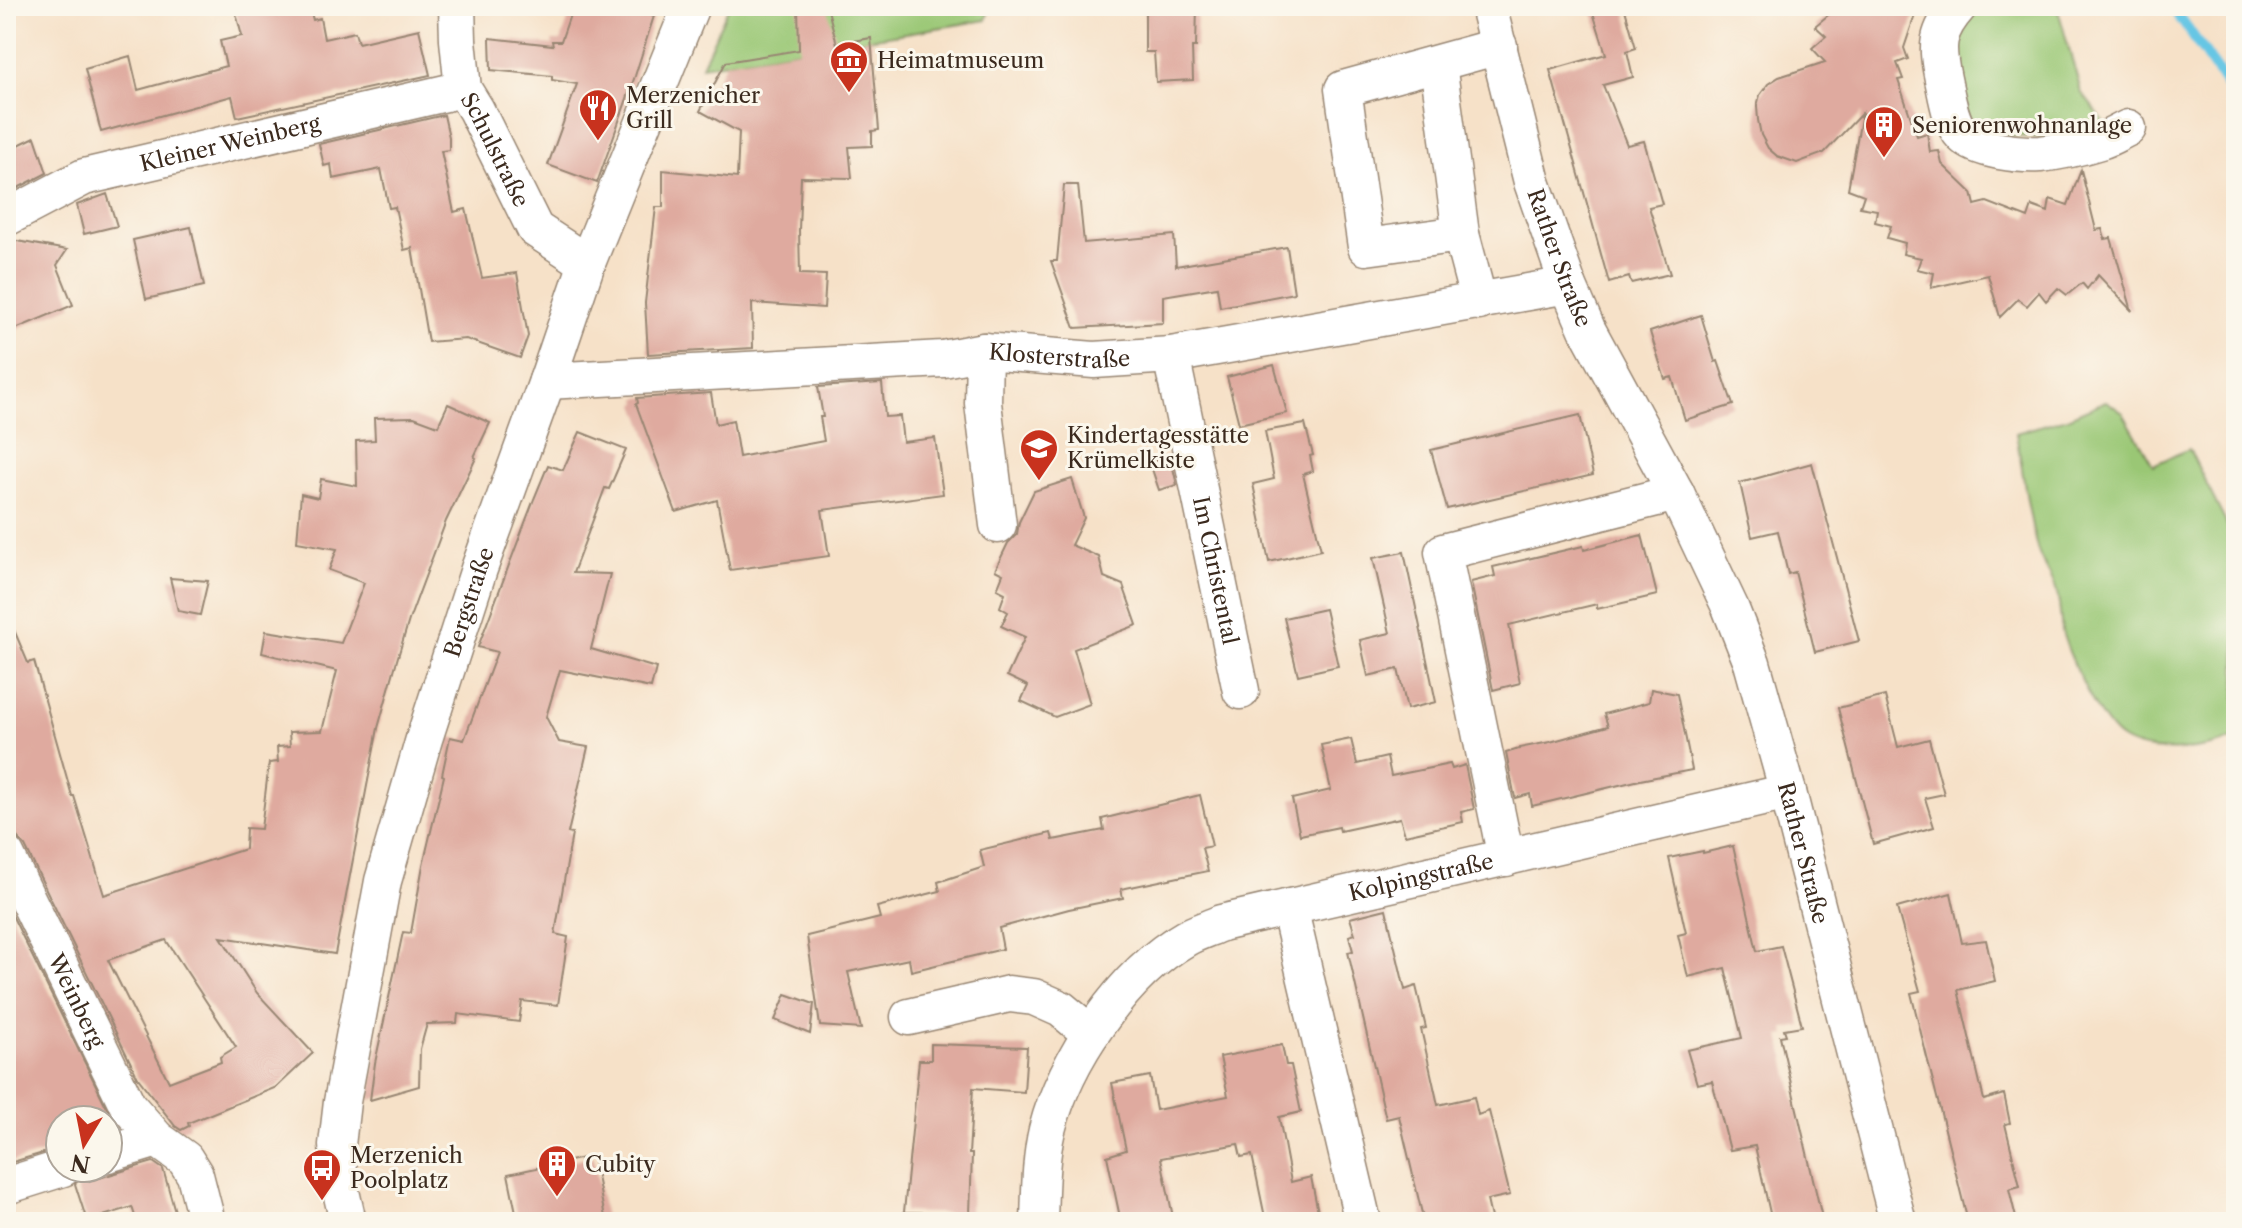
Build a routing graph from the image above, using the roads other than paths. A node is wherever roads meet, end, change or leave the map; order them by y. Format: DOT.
graph roads {
  1 [pos="457,6"];
  2 [pos="691,6"];
  3 [pos="1488,6"];
  4 [pos="1959,6"];
  5 [pos="1499,46"];
  6 [pos="1438,64"];
  7 [pos="463,89"];
  8 [pos="2128,128"];
  9 [pos="6,218"];
  10 [pos="1461,234"];
  11 [pos="587,263"];
  12 [pos="1568,285"];
  13 [pos="1479,302"];
  14 [pos="984,351"];
  15 [pos="1171,355"];
  16 [pos="547,381"];
  17 [pos="1676,493"];
  18 [pos="998,525"];
  19 [pos="1241,691"];
  20 [pos="1788,792"];
  21 [pos="6,855"];
  22 [pos="1506,858"];
  23 [pos="1289,907"];
  24 [pos="909,1017"];
  25 [pos="1091,1034"];
  26 [pos="157,1139"];
  27 [pos="124,1149"];
  28 [pos="44,1174"];
  29 [pos="6,1186"];
  30 [pos="207,1222"];
  31 [pos="348,1222"];
  32 [pos="1039,1222"];
  33 [pos="1363,1222"];
  34 [pos="1898,1222"];
  1 -- 7 [label="street, Schulstraße"];
  2 -- 11 [label="street, Bergstraße"];
  3 -- 5 [label="street, Rather Straße"];
  4 -- 8 [label="street"];
  5 -- 6 [label="street"];
  5 -- 12 [label="street, Rather Straße"];
  6 -- 10 [label="street"];
  6 -- 10 [label="street"];
  7 -- 9 [label="street, Kleiner Weinberg"];
  7 -- 11 [label="street, Schulstraße"];
  10 -- 13 [label="street"];
  11 -- 16 [label="street, Bergstraße"];
  12 -- 13 [label="street, Klosterstraße"];
  12 -- 17 [label="street, Rather Straße"];
  13 -- 15 [label="street, Klosterstraße"];
  14 -- 15 [label="street, Klosterstraße"];
  14 -- 16 [label="street, Klosterstraße"];
  14 -- 18 [label="street"];
  15 -- 19 [label="street, Im Christental"];
  16 -- 31 [label="street, Bergstraße"];
  17 -- 20 [label="street, Rather Straße"];
  17 -- 22 [label="street"];
  20 -- 22 [label="street, Kolpingstraße"];
  20 -- 34 [label="street, Rather Straße"];
  21 -- 26 [label="street, Weinberg"];
  22 -- 23 [label="street, Kolpingstraße"];
  23 -- 25 [label="street, Kolpingstraße"];
  23 -- 33 [label="street"];
  24 -- 25 [label="street"];
  25 -- 32 [label="street, Kolpingstraße"];
  26 -- 27 [label="street"];
  26 -- 30 [label="street, Weinberg"];
  28 -- 29 [label="street"];
}
